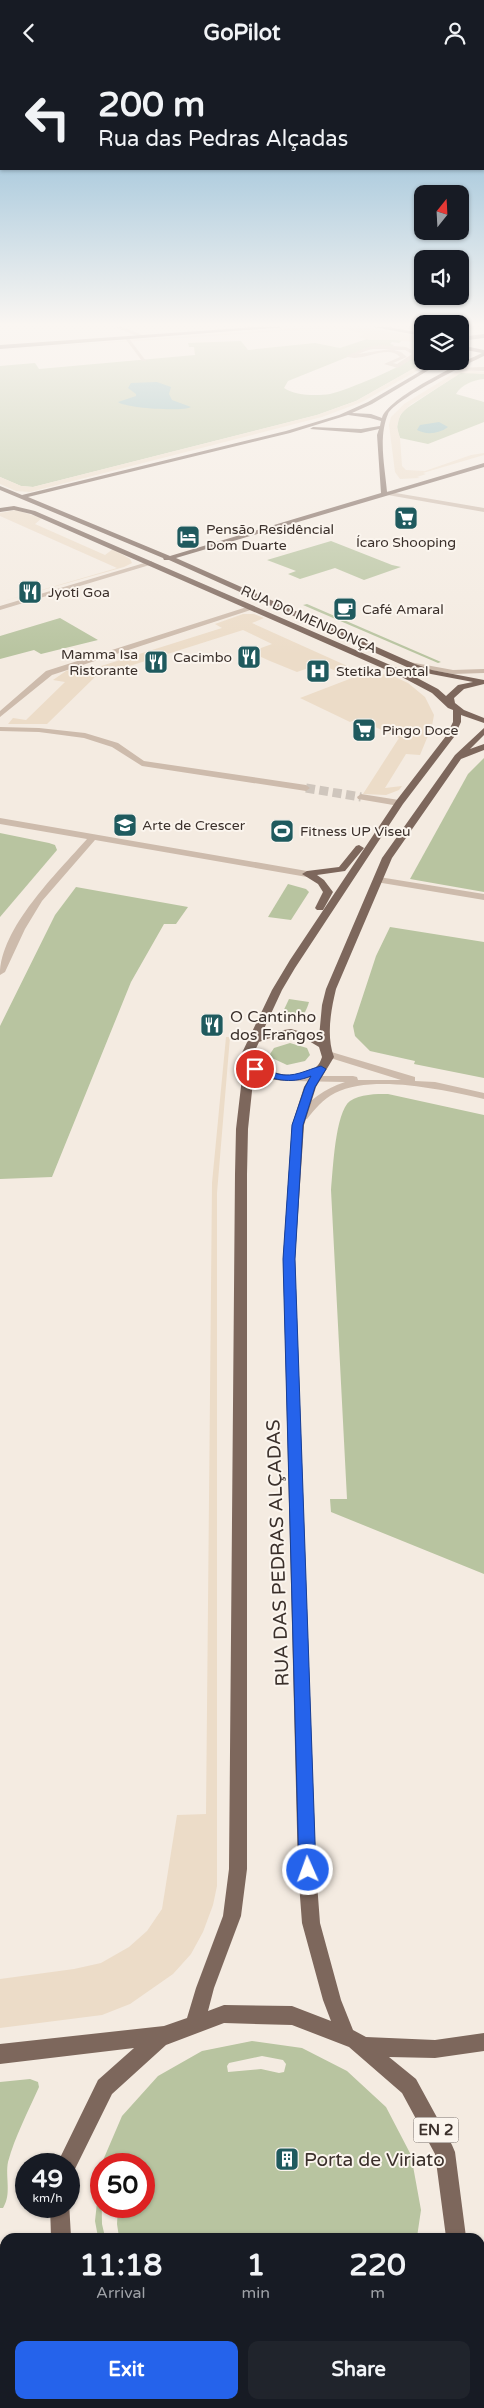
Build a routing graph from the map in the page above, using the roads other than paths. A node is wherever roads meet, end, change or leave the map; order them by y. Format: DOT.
graph roads {
  1 [pos="271,436"];
  2 [pos="366,436"];
  3 [pos="380,436"];
  4 [pos="381,445"];
  5 [pos="484,465"];
  6 [pos="127,473"];
  7 [pos="0,488"];
  8 [pos="11,492"];
  9 [pos="35,493"];
  10 [pos="384,493"];
  11 [pos="50,497"];
  12 [pos="13,501"];
  13 [pos="41,505"];
  14 [pos="0,509"];
  15 [pos="484,510"];
  16 [pos="33,512"];
  17 [pos="72,529"];
  18 [pos="111,534"];
  19 [pos="144,548"];
  20 [pos="199,549"];
  21 [pos="168,558"];
  22 [pos="152,563"];
  23 [pos="207,576"];
  24 [pos="253,607"];
  25 [pos="0,608"];
  26 [pos="402,662"];
  27 [pos="484,671"];
  28 [pos="483,682"];
  29 [pos="454,708"];
  30 [pos="0,715"];
  31 [pos="484,721"];
  32 [pos="0,729"];
  33 [pos="484,730"];
  34 [pos="484,747"];
  35 [pos="458,757"];
  36 [pos="306,789"];
  37 [pos="361,797"];
  38 [pos="397,806"];
  39 [pos="0,821"];
  40 [pos="93,837"];
  41 [pos="307,874"];
  42 [pos="379,880"];
  43 [pos="484,897"];
  44 [pos="3,959"];
  45 [pos="292,966"];
  46 [pos="0,972"];
  47 [pos="256,1039"];
  48 [pos="326,1049"];
  49 [pos="249,1062"];
  50 [pos="318,1073"];
  51 [pos="288,1078"];
  52 [pos="388,1083"];
  53 [pos="442,1087"];
  54 [pos="484,1096"];
  55 [pos="298,1125"];
  56 [pos="196,2021"];
  57 [pos="165,2035"];
  58 [pos="346,2035"];
  59 [pos="484,2042"];
  60 [pos="365,2046"];
  61 [pos="0,2054"];
  62 [pos="70,2153"];
  63 [pos="60,2218"];
  64 [pos="61,2233"];
  65 [pos="456,2233"];
  1 -- 6 [label="main road"];
  2 -- 4 [label="main road"];
  3 -- 4 [label="main road"];
  4 -- 10 [label="main road"];
  5 -- 10 [label="main road"];
  6 -- 9 [label="main road"];
  6 -- 11 [label="main road"];
  7 -- 8 [label="main road"];
  8 -- 9 [label="main road"];
  8 -- 12 [label="main road"];
  9 -- 12 [label="main road"];
  10 -- 15 [label="street"];
  10 -- 20 [label="main road"];
  11 -- 12 [label="main road"];
  11 -- 13 [label="main road"];
  12 -- 13 [label="main road"];
  12 -- 14 [label="main road"];
  12 -- 16 [label="main road"];
  12 -- 18 [label="main road"];
  13 -- 18 [label="main road"];
  14 -- 16 [label="main road"];
  16 -- 17 [label="main road"];
  17 -- 21 [label="main road"];
  17 -- 22 [label="main road, RUA DO MENDONÇA"];
  18 -- 19 [label="main road"];
  19 -- 20 [label="main road"];
  19 -- 21 [label="main road"];
  20 -- 21 [label="main road"];
  20 -- 23 [label="main road, RUA DO MENDONÇA"];
  21 -- 22 [label="main road"];
  21 -- 23 [label="main road, RUA DO MENDONÇA"];
  22 -- 24 [label="main road, RUA DO MENDONÇA"];
  22 -- 25 [label="street"];
  23 -- 26 [label="main road, RUA DO MENDONÇA"];
  24 -- 29 [label="main road, RUA DO MENDONÇA"];
  24 -- 30 [label="street"];
  26 -- 27 [label="street, RUA DO MENDONÇA"];
  26 -- 28 [label="main road"];
  28 -- 29 [label="main road"];
  29 -- 31 [label="main road, RUA DO MENDONÇA"];
  29 -- 38 [label="main road"];
  32 -- 36 [label="street"];
  33 -- 35 [label="main road, RUA DAS PEDRAS ALÇADAS"];
  34 -- 35 [label="main road"];
  35 -- 42 [label="main road, RUA DAS PEDRAS ALÇADAS"];
  37 -- 38 [label="street"];
  38 -- 41 [label="main road"];
  38 -- 45 [label="main road"];
  39 -- 40 [label="street"];
  40 -- 41 [label="street"];
  40 -- 44 [label="street"];
  41 -- 45 [label="main road, RUA DAS PEDRAS ALÇADAS"];
  42 -- 43 [label="street"];
  42 -- 48 [label="main road, RUA DAS PEDRAS ALÇADAS"];
  44 -- 46 [label="street"];
  45 -- 47 [label="main road, RUA DAS PEDRAS ALÇADAS"];
  47 -- 48 [label="main road"];
  47 -- 49 [label="main road, RUA DAS PEDRAS ALÇADAS"];
  48 -- 50 [label="main road, RUA DAS PEDRAS ALÇADAS"];
  48 -- 53 [label="street"];
  49 -- 51 [label="main road"];
  49 -- 56 [label="main road, RUA DAS PEDRAS ALÇADAS"];
  50 -- 51 [label="street"];
  50 -- 52 [label="street"];
  50 -- 55 [label="main road, RUA DAS PEDRAS ALÇADAS"];
  52 -- 53 [label="street"];
  52 -- 55 [label="street"];
  53 -- 54 [label="street"];
  55 -- 58 [label="main road, RUA DAS PEDRAS ALÇADAS"];
  56 -- 57 [label="main road, EN 2"];
  56 -- 58 [label="main road, EN 2"];
  57 -- 61 [label="main road, EN 2"];
  57 -- 62 [label="main road, EN 2"];
  58 -- 60 [label="main road, EN 2"];
  59 -- 60 [label="main road, EN 2"];
  60 -- 65 [label="main road, EN 2"];
  63 -- 64 [label="main road"];
}
